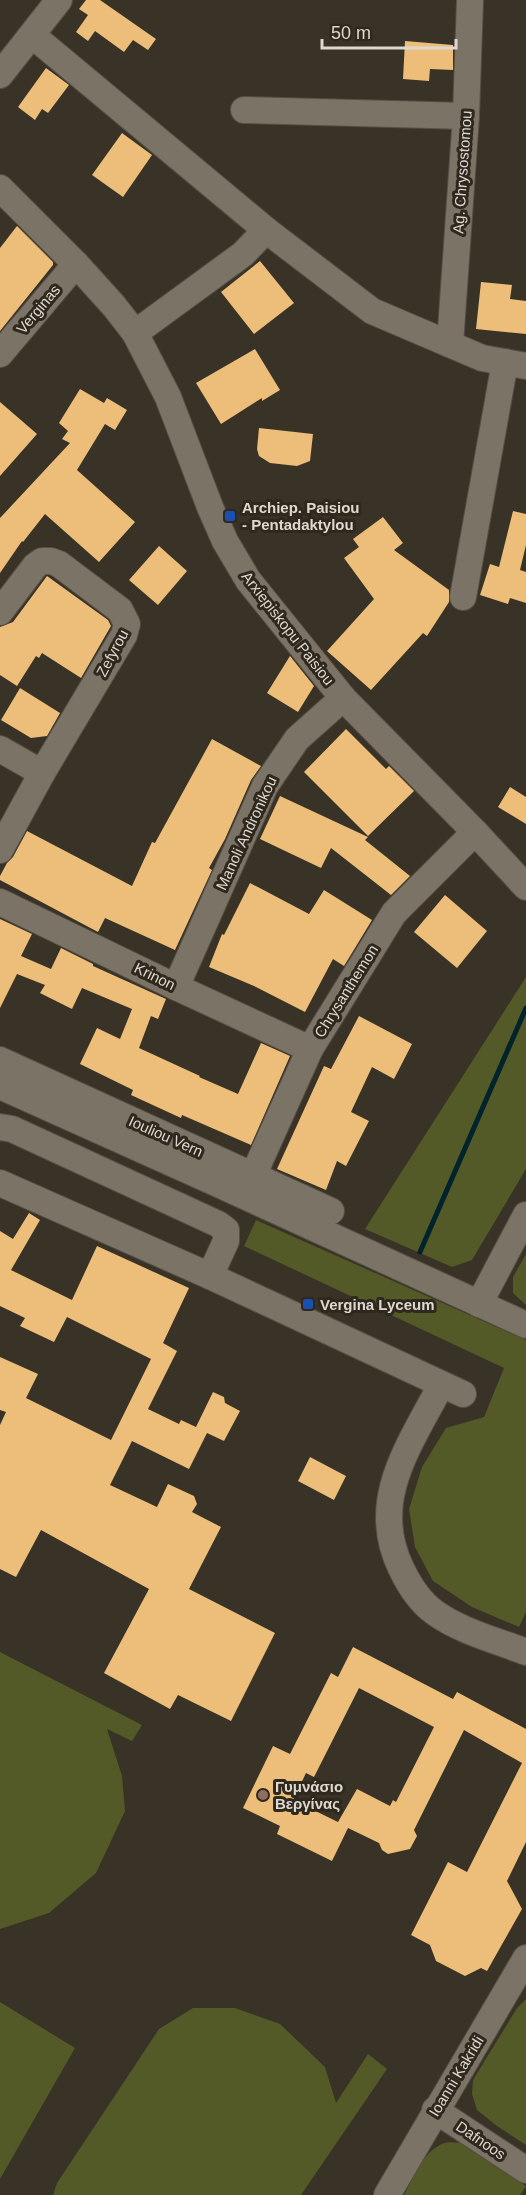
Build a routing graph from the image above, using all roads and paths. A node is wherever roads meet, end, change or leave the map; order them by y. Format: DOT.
graph roads {
  1 [pos="59,0"];
  2 [pos="470,0"];
  3 [pos="32,35"];
  4 [pos="0,75"];
  5 [pos="244,110"];
  6 [pos="466,116"];
  7 [pos="0,188"];
  8 [pos="266,230"];
  9 [pos="76,264"];
  10 [pos="135,333"];
  11 [pos="450,345"];
  12 [pos="0,354"];
  13 [pos="515,364"];
  14 [pos="463,597"];
  15 [pos="0,612"];
  16 [pos="343,698"];
  17 [pos="0,749"];
  18 [pos="42,772"];
  19 [pos="475,832"];
  20 [pos="0,850"];
  21 [pos="526,887"];
  22 [pos="0,902"];
  23 [pos="176,987"];
  24 [pos="310,1049"];
  25 [pos="0,1060"];
  26 [pos="0,1086"];
  27 [pos="0,1127"];
  28 [pos="253,1176"];
  29 [pos="0,1183"];
  30 [pos="332,1211"];
  31 [pos="526,1215"];
  32 [pos="210,1276"];
  33 [pos="479,1304"];
  34 [pos="526,1325"];
  35 [pos="526,1652"];
  36 [pos="524,1967"];
  37 [pos="435,2110"];
  38 [pos="526,2170"];
  39 [pos="387,2195"];
  1 -- 3 [label="street"];
  2 -- 6 [label="street, Ag. Chrysostomou"];
  3 -- 4 [label="street"];
  3 -- 8 [label="street"];
  5 -- 6 [label="street"];
  6 -- 11 [label="street, Ag. Chrysostomou"];
  7 -- 9 [label="street, Arxiepiskopu Paisiou"];
  8 -- 10 [label="street"];
  8 -- 11 [label="street"];
  9 -- 10 [label="street, Arxiepiskopu Paisiou"];
  9 -- 12 [label="street, Verginas"];
  10 -- 16 [label="street, Arxiepiskopu Paisiou"];
  11 -- 13 [label="street"];
  13 -- 14 [label="street"];
  15 -- 18 [label="street, Zefyrou"];
  16 -- 19 [label="street, Arxiepiskopu Paisiou"];
  16 -- 23 [label="street, Manoli Andronikou"];
  17 -- 18 [label="street"];
  18 -- 20 [label="street, Zefyrou"];
  19 -- 21 [label="street, Arxiepiskopu Paisiou"];
  19 -- 24 [label="street, Chrysanthemon"];
  22 -- 23 [label="street, Krinon"];
  23 -- 24 [label="street, Krinon"];
  24 -- 28 [label="street, Chrysanthemon"];
  25 -- 28 [label="street, Iouliou Vern"];
  26 -- 33 [label="street"];
  27 -- 32 [label="street"];
  28 -- 30 [label="street, Iouliou Vern"];
  29 -- 32 [label="street"];
  31 -- 33 [label="street"];
  32 -- 35 [label="street"];
  33 -- 34 [label="street"];
  36 -- 37 [label="street, Ioanni Kakridi"];
  37 -- 38 [label="street, Dafnoos"];
  37 -- 39 [label="street, Ioanni Kakridi"];
}
